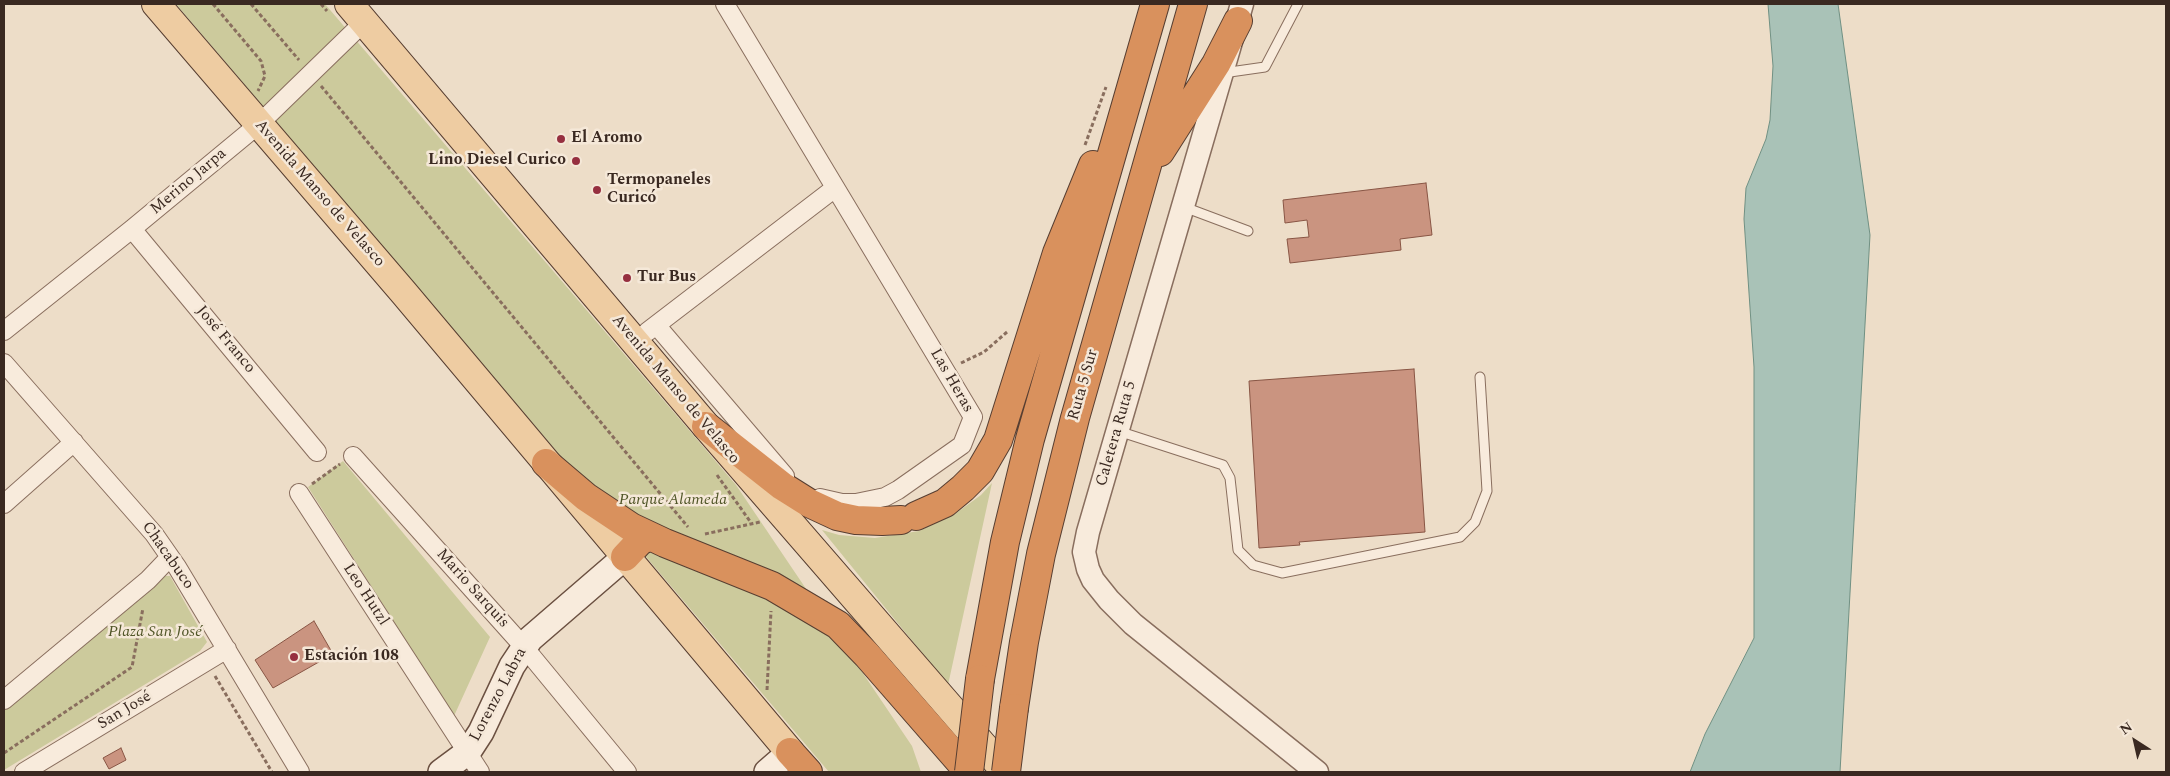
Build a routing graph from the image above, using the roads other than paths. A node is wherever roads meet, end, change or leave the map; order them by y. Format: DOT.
graph roads {
  1 [pos="156,4"];
  2 [pos="724,4"];
  3 [pos="1155,4"];
  4 [pos="1193,4"];
  5 [pos="1298,4"];
  6 [pos="1240,12"];
  7 [pos="356,13"];
  8 [pos="1141,51"];
  9 [pos="1223,73"];
  10 [pos="251,115"];
  11 [pos="835,188"];
  12 [pos="1140,188"];
  13 [pos="1184,207"];
  14 [pos="132,229"];
  15 [pos="1248,231"];
  16 [pos="657,326"];
  17 [pos="4,331"];
  18 [pos="634,341"];
  19 [pos="4,362"];
  20 [pos="1480,377"];
  21 [pos="706,426"];
  22 [pos="1118,430"];
  23 [pos="74,442"];
  24 [pos="317,452"];
  25 [pos="353,456"];
  26 [pos="546,463"];
  27 [pos="299,493"];
  28 [pos="4,504"];
  29 [pos="658,539"];
  30 [pos="170,557"];
  31 [pos="625,557"];
  32 [pos="524,647"];
  33 [pos="227,649"];
  34 [pos="4,700"];
  35 [pos="790,752"];
  36 [pos="474,762"];
  37 [pos="24,772"];
  38 [pos="300,772"];
  39 [pos="441,772"];
  40 [pos="627,772"];
  41 [pos="767,772"];
  42 [pos="808,772"];
  43 [pos="969,772"];
  44 [pos="1006,772"];
  45 [pos="1317,772"];
  1 -- 10 [label="main road, Avenida Manso de Velasco"];
  2 -- 11 [label="street, Las Heras"];
  3 -- 8 [label="highway"];
  4 -- 12 [label="highway, Ruta 5 Sur"];
  5 -- 9 [label="lane"];
  6 -- 9 [label="street, Caletera Ruta 5"];
  6 -- 12 [label="highway"];
  7 -- 10 [label="street, Merino Jarpa"];
  7 -- 18 [label="main road, Avenida Manso de Velasco"];
  8 -- 21 [label="highway"];
  8 -- 43 [label="highway, bridge"];
  9 -- 13 [label="street, Caletera Ruta 5"];
  10 -- 14 [label="street, Merino Jarpa"];
  10 -- 26 [label="main road, Avenida Manso de Velasco"];
  11 -- 16 [label="street"];
  11 -- 16 [label="street, Las Heras"];
  12 -- 44 [label="highway, Ruta 5 Sur, bridge"];
  13 -- 15 [label="lane"];
  13 -- 22 [label="street, Caletera Ruta 5"];
  14 -- 17 [label="street, Merino Jarpa"];
  14 -- 24 [label="street, José Franco"];
  16 -- 18 [label="street"];
  18 -- 21 [label="main road, Avenida Manso de Velasco"];
  19 -- 23 [label="street, Chacabuco"];
  20 -- 22 [label="lane"];
  21 -- 44 [label="main road, Avenida Manso de Velasco"];
  22 -- 45 [label="street, Caletera Ruta 5"];
  23 -- 28 [label="street"];
  23 -- 30 [label="street, Chacabuco"];
  25 -- 32 [label="street, Mario Sarquis"];
  26 -- 29 [label="highway"];
  26 -- 31 [label="main road, Avenida Manso de Velasco"];
  27 -- 36 [label="street, Leo Hutzl"];
  29 -- 31 [label="highway"];
  29 -- 43 [label="highway"];
  30 -- 33 [label="street, Chacabuco"];
  30 -- 34 [label="street"];
  31 -- 32 [label="main road, Lorenzo Labra"];
  31 -- 35 [label="main road, Avenida Manso de Velasco"];
  32 -- 36 [label="main road, Lorenzo Labra"];
  32 -- 40 [label="street, Mario Sarquis"];
  33 -- 37 [label="street, San José"];
  33 -- 38 [label="street, Chacabuco"];
  35 -- 41 [label="main road"];
  35 -- 42 [label="highway"];
  36 -- 39 [label="main road, Lorenzo Labra"];
}
